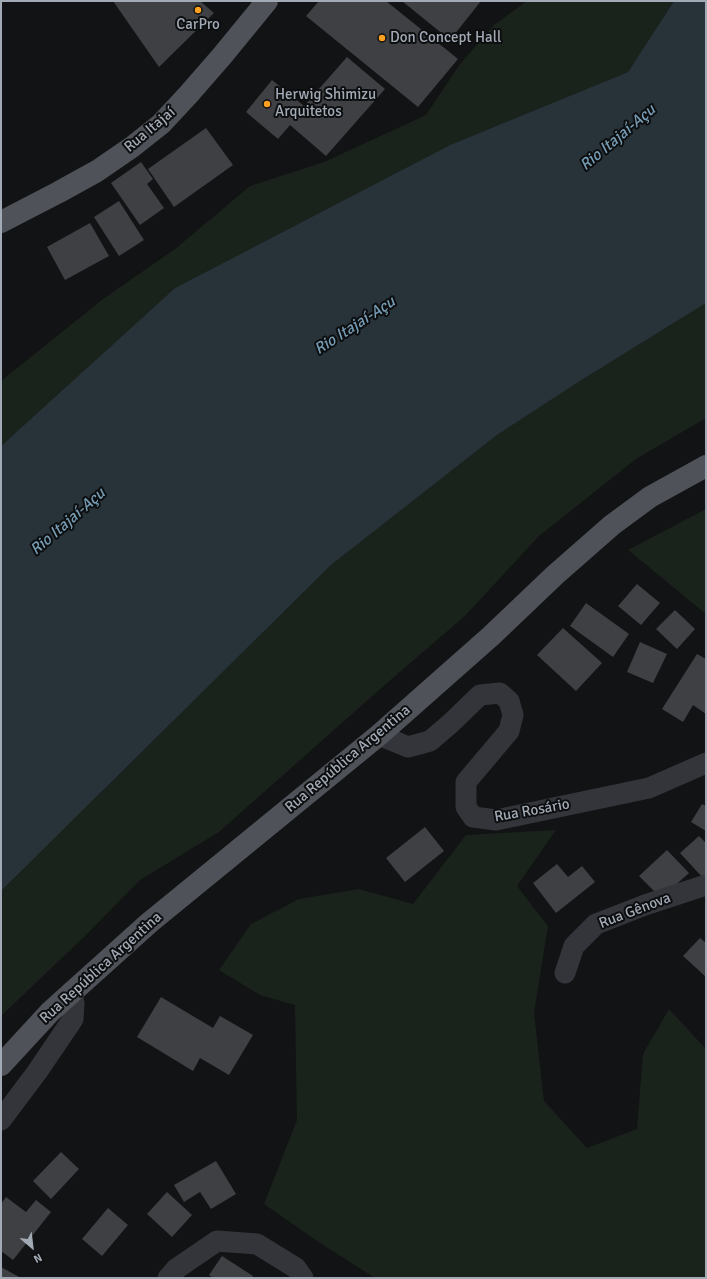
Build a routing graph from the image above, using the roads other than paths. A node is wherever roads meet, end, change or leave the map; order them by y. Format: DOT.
graph roads {
  1 [pos="267,1"];
  2 [pos="1,222"];
  3 [pos="706,466"];
  4 [pos="379,735"];
  5 [pos="706,763"];
  6 [pos="706,885"];
  7 [pos="565,973"];
  8 [pos="71,992"];
  9 [pos="1,1065"];
  10 [pos="1,1120"];
  11 [pos="168,1278"];
  12 [pos="303,1278"];
  1 -- 2 [label="main road, Rua Itajaí"];
  3 -- 4 [label="main road, Rua República Argentina"];
  4 -- 5 [label="street, Rua Rosário"];
  4 -- 8 [label="main road, Rua República Argentina"];
  6 -- 7 [label="street, Rua Gênova"];
  8 -- 9 [label="main road, Rua República Argentina"];
  8 -- 10 [label="street"];
  11 -- 12 [label="street"];
}
